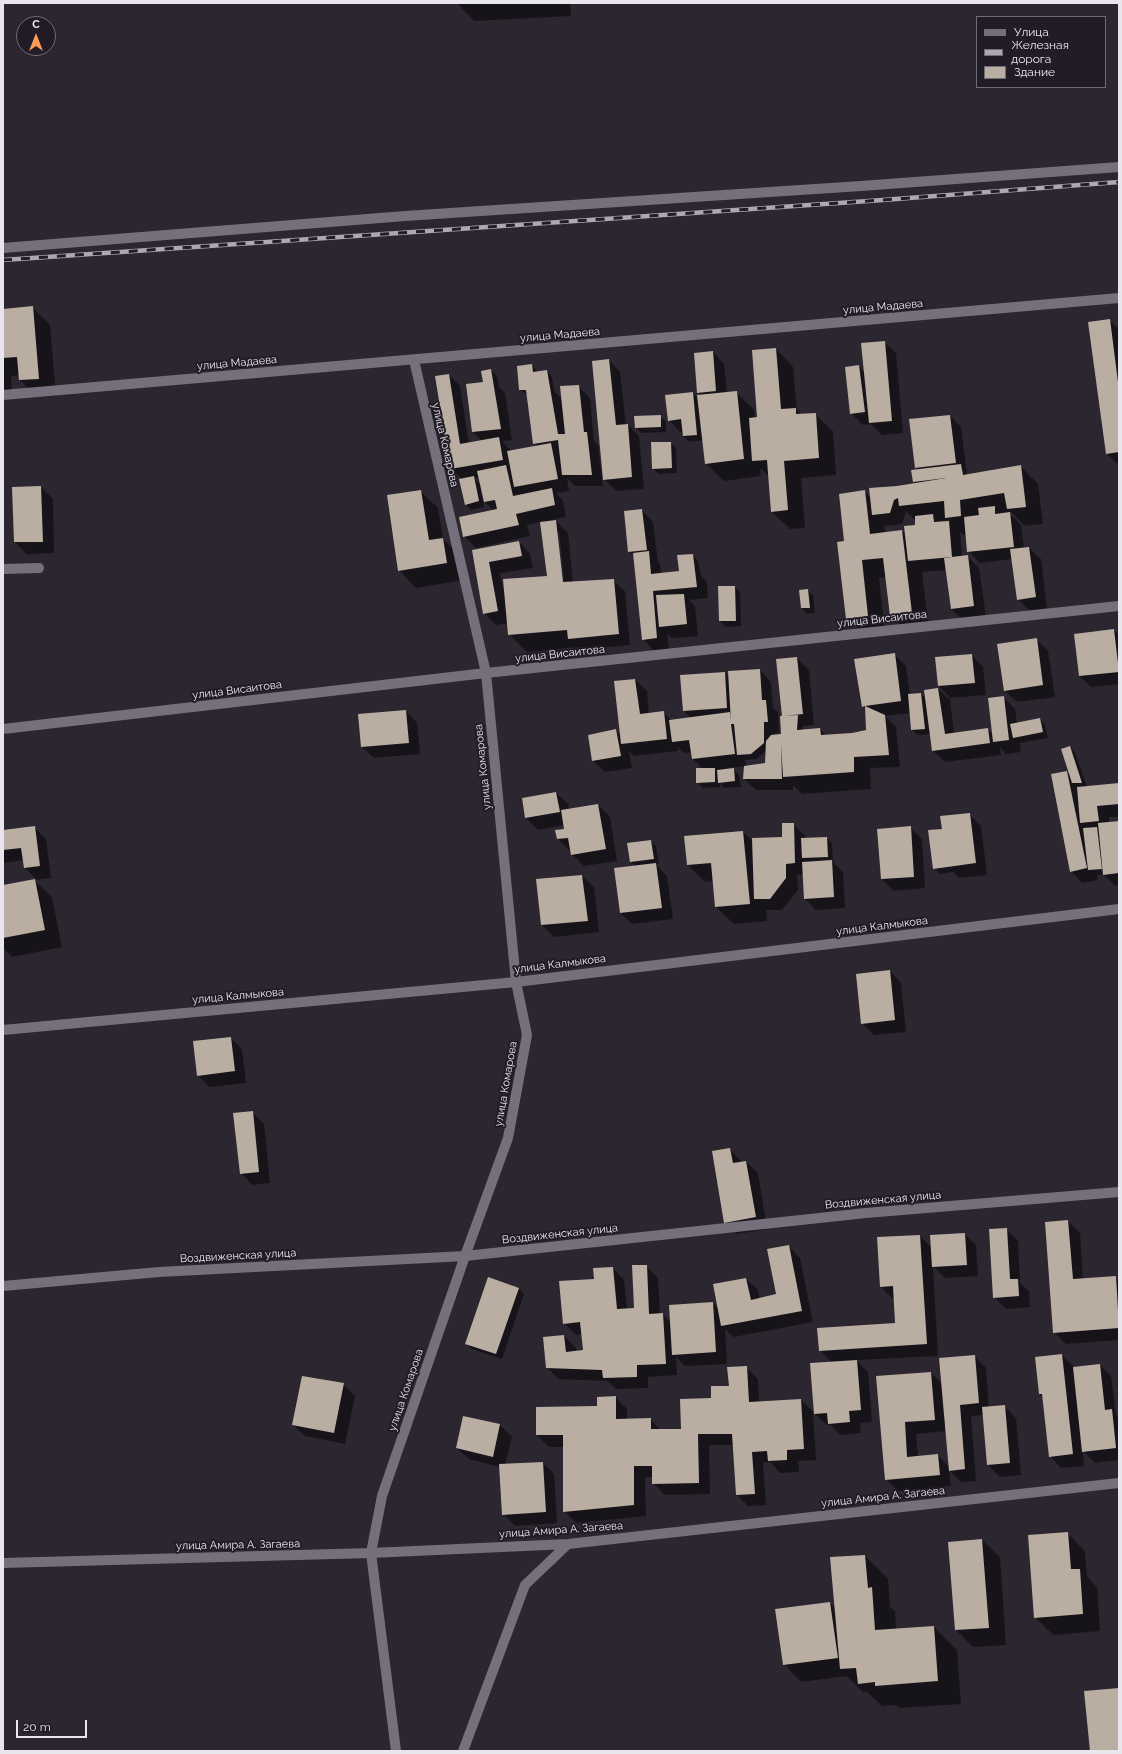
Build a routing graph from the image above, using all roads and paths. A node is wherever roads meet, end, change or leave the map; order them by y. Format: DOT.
graph roads {
  1 [pos="1119,167"];
  2 [pos="3,248"];
  3 [pos="1119,298"];
  4 [pos="414,360"];
  5 [pos="3,395"];
  6 [pos="39,568"];
  7 [pos="3,569"];
  8 [pos="1119,606"];
  9 [pos="486,674"];
  10 [pos="3,729"];
  11 [pos="1119,909"];
  12 [pos="516,982"];
  13 [pos="3,1030"];
  14 [pos="1119,1192"];
  15 [pos="465,1256"];
  16 [pos="3,1286"];
  17 [pos="1119,1483"];
  18 [pos="568,1544"];
  19 [pos="371,1553"];
  20 [pos="3,1563"];
  21 [pos="396,1751"];
  22 [pos="463,1751"];
  1 -- 2 [label="street"];
  3 -- 4 [label="street, улица Мадаева"];
  4 -- 5 [label="street, улица Мадаева"];
  4 -- 9 [label="street, улица Комарова"];
  6 -- 7 [label="street"];
  8 -- 9 [label="street, улица Висаитова"];
  9 -- 10 [label="street, улица Висаитова"];
  9 -- 12 [label="street, улица Комарова"];
  11 -- 12 [label="street, улица Калмыкова"];
  12 -- 13 [label="street, улица Калмыкова"];
  12 -- 15 [label="street, улица Комарова"];
  14 -- 15 [label="street, Воздвиженская улица"];
  15 -- 16 [label="street, Воздвиженская улица"];
  15 -- 19 [label="street, улица Комарова"];
  17 -- 18 [label="street, улица Амира А. Загаева"];
  18 -- 19 [label="street, улица Амира А. Загаева"];
  18 -- 22 [label="street"];
  19 -- 20 [label="street, улица Амира А. Загаева"];
  19 -- 21 [label="street, улица Комарова"];
}
